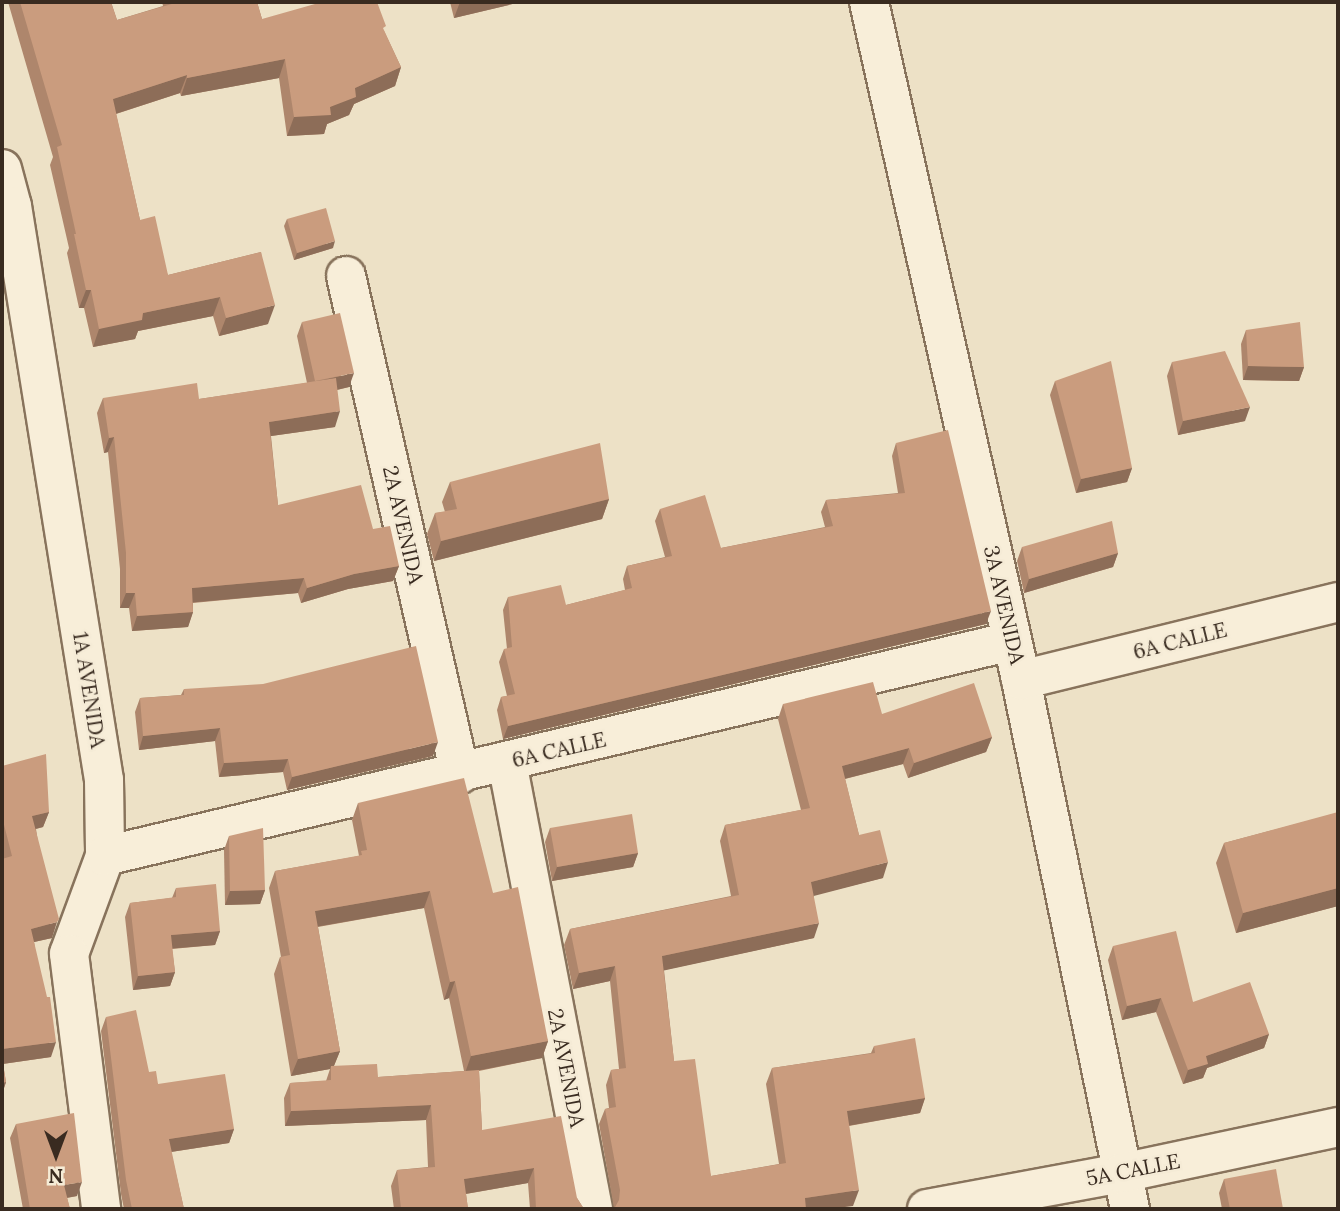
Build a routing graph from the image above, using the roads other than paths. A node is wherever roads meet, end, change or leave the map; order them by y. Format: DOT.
graph roads {
  1 [pos="869,2"];
  2 [pos="2,169"];
  3 [pos="7,208"];
  4 [pos="346,276"];
  5 [pos="1338,602"];
  6 [pos="1012,641"];
  7 [pos="1021,680"];
  8 [pos="507,762"];
  9 [pos="460,774"];
  10 [pos="105,856"];
  11 [pos="1338,1127"];
  12 [pos="1126,1191"];
  13 [pos="101,1209"];
  14 [pos="593,1209"];
  15 [pos="927,1209"];
  1 -- 6 [label="street, 3A AVENIDA"];
  2 -- 3 [label="street, 1A AVENIDA"];
  3 -- 10 [label="street, 1A AVENIDA"];
  4 -- 9 [label="street, 2A AVENIDA"];
  5 -- 7 [label="street, 6A CALLE"];
  6 -- 7 [label="street, 3A AVENIDA"];
  6 -- 8 [label="street, 6A CALLE"];
  7 -- 12 [label="street, 3A AVENIDA"];
  8 -- 9 [label="street, 6A CALLE"];
  8 -- 14 [label="street, 2A AVENIDA"];
  9 -- 10 [label="street, 6A CALLE"];
  10 -- 13 [label="street, 1A AVENIDA"];
  11 -- 12 [label="street, 5A CALLE"];
  12 -- 15 [label="street, 5A CALLE"];
}
